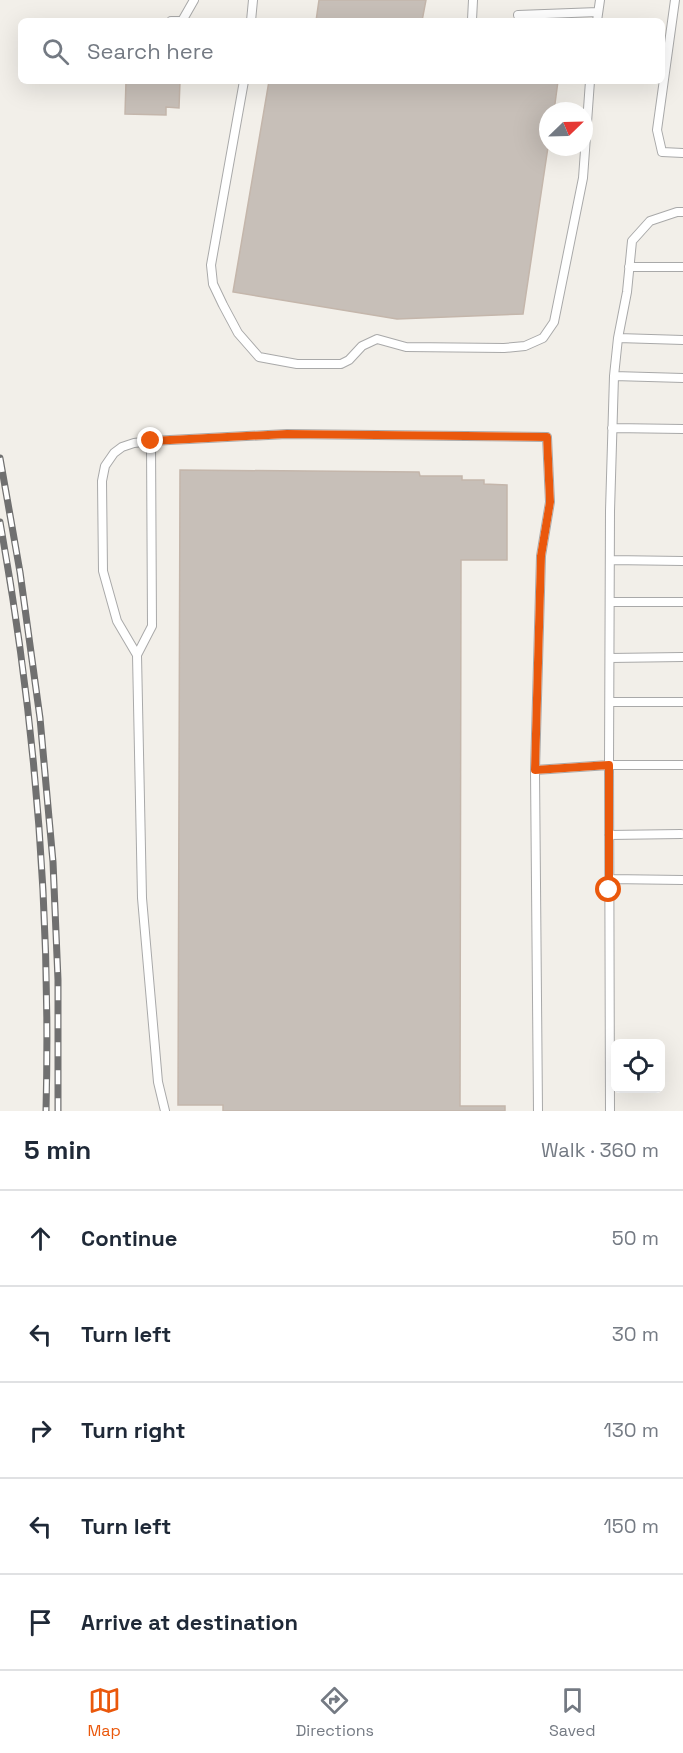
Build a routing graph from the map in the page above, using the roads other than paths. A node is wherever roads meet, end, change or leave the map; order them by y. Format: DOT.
graph roads {
  1 [pos="194,0"];
  2 [pos="253,0"];
  3 [pos="473,0"];
  4 [pos="600,0"];
  5 [pos="675,0"];
  6 [pos="598,12"];
  7 [pos="518,15"];
  8 [pos="184,18"];
  9 [pos="251,18"];
  10 [pos="472,18"];
  11 [pos="597,18"];
  12 [pos="665,72"];
  13 [pos="243,84"];
  14 [pos="590,84"];
  15 [pos="663,84"];
  16 [pos="683,153"];
  17 [pos="683,212"];
  18 [pos="629,267"];
  19 [pos="683,267"];
  20 [pos="618,338"];
  21 [pos="683,340"];
  22 [pos="614,376"];
  23 [pos="683,378"];
  24 [pos="612,428"];
  25 [pos="683,429"];
  26 [pos="151,441"];
  27 [pos="610,560"];
  28 [pos="683,561"];
  29 [pos="610,602"];
  30 [pos="683,602"];
  31 [pos="136,655"];
  32 [pos="683,657"];
  33 [pos="610,658"];
  34 [pos="610,702"];
  35 [pos="683,702"];
  36 [pos="609,765"];
  37 [pos="683,765"];
  38 [pos="535,770"];
  39 [pos="681,834"];
  40 [pos="609,835"];
  41 [pos="609,879"];
  42 [pos="683,880"];
  43 [pos="165,1111"];
  44 [pos="538,1111"];
  45 [pos="610,1111"];
  1 -- 8 [label="lane"];
  2 -- 9 [label="lane"];
  3 -- 10 [label="lane"];
  4 -- 6 [label="lane"];
  5 -- 12 [label="lane"];
  6 -- 7 [label="lane"];
  6 -- 11 [label="lane"];
  13 -- 14 [label="lane"];
  15 -- 16 [label="lane"];
  17 -- 18 [label="lane"];
  18 -- 19 [label="lane"];
  18 -- 20 [label="lane"];
  20 -- 21 [label="lane"];
  20 -- 22 [label="lane"];
  22 -- 23 [label="lane"];
  22 -- 24 [label="lane"];
  24 -- 25 [label="lane"];
  24 -- 27 [label="lane"];
  26 -- 31 [label="lane"];
  26 -- 31 [label="lane"];
  26 -- 38 [label="lane"];
  27 -- 28 [label="lane"];
  27 -- 29 [label="lane"];
  29 -- 30 [label="lane"];
  29 -- 33 [label="lane"];
  31 -- 43 [label="lane"];
  32 -- 33 [label="lane"];
  33 -- 34 [label="lane"];
  34 -- 35 [label="lane"];
  34 -- 36 [label="lane"];
  36 -- 37 [label="lane"];
  36 -- 38 [label="lane"];
  36 -- 40 [label="lane"];
  38 -- 44 [label="lane"];
  39 -- 40 [label="lane"];
  40 -- 41 [label="lane"];
  41 -- 42 [label="lane"];
  41 -- 45 [label="lane"];
}
